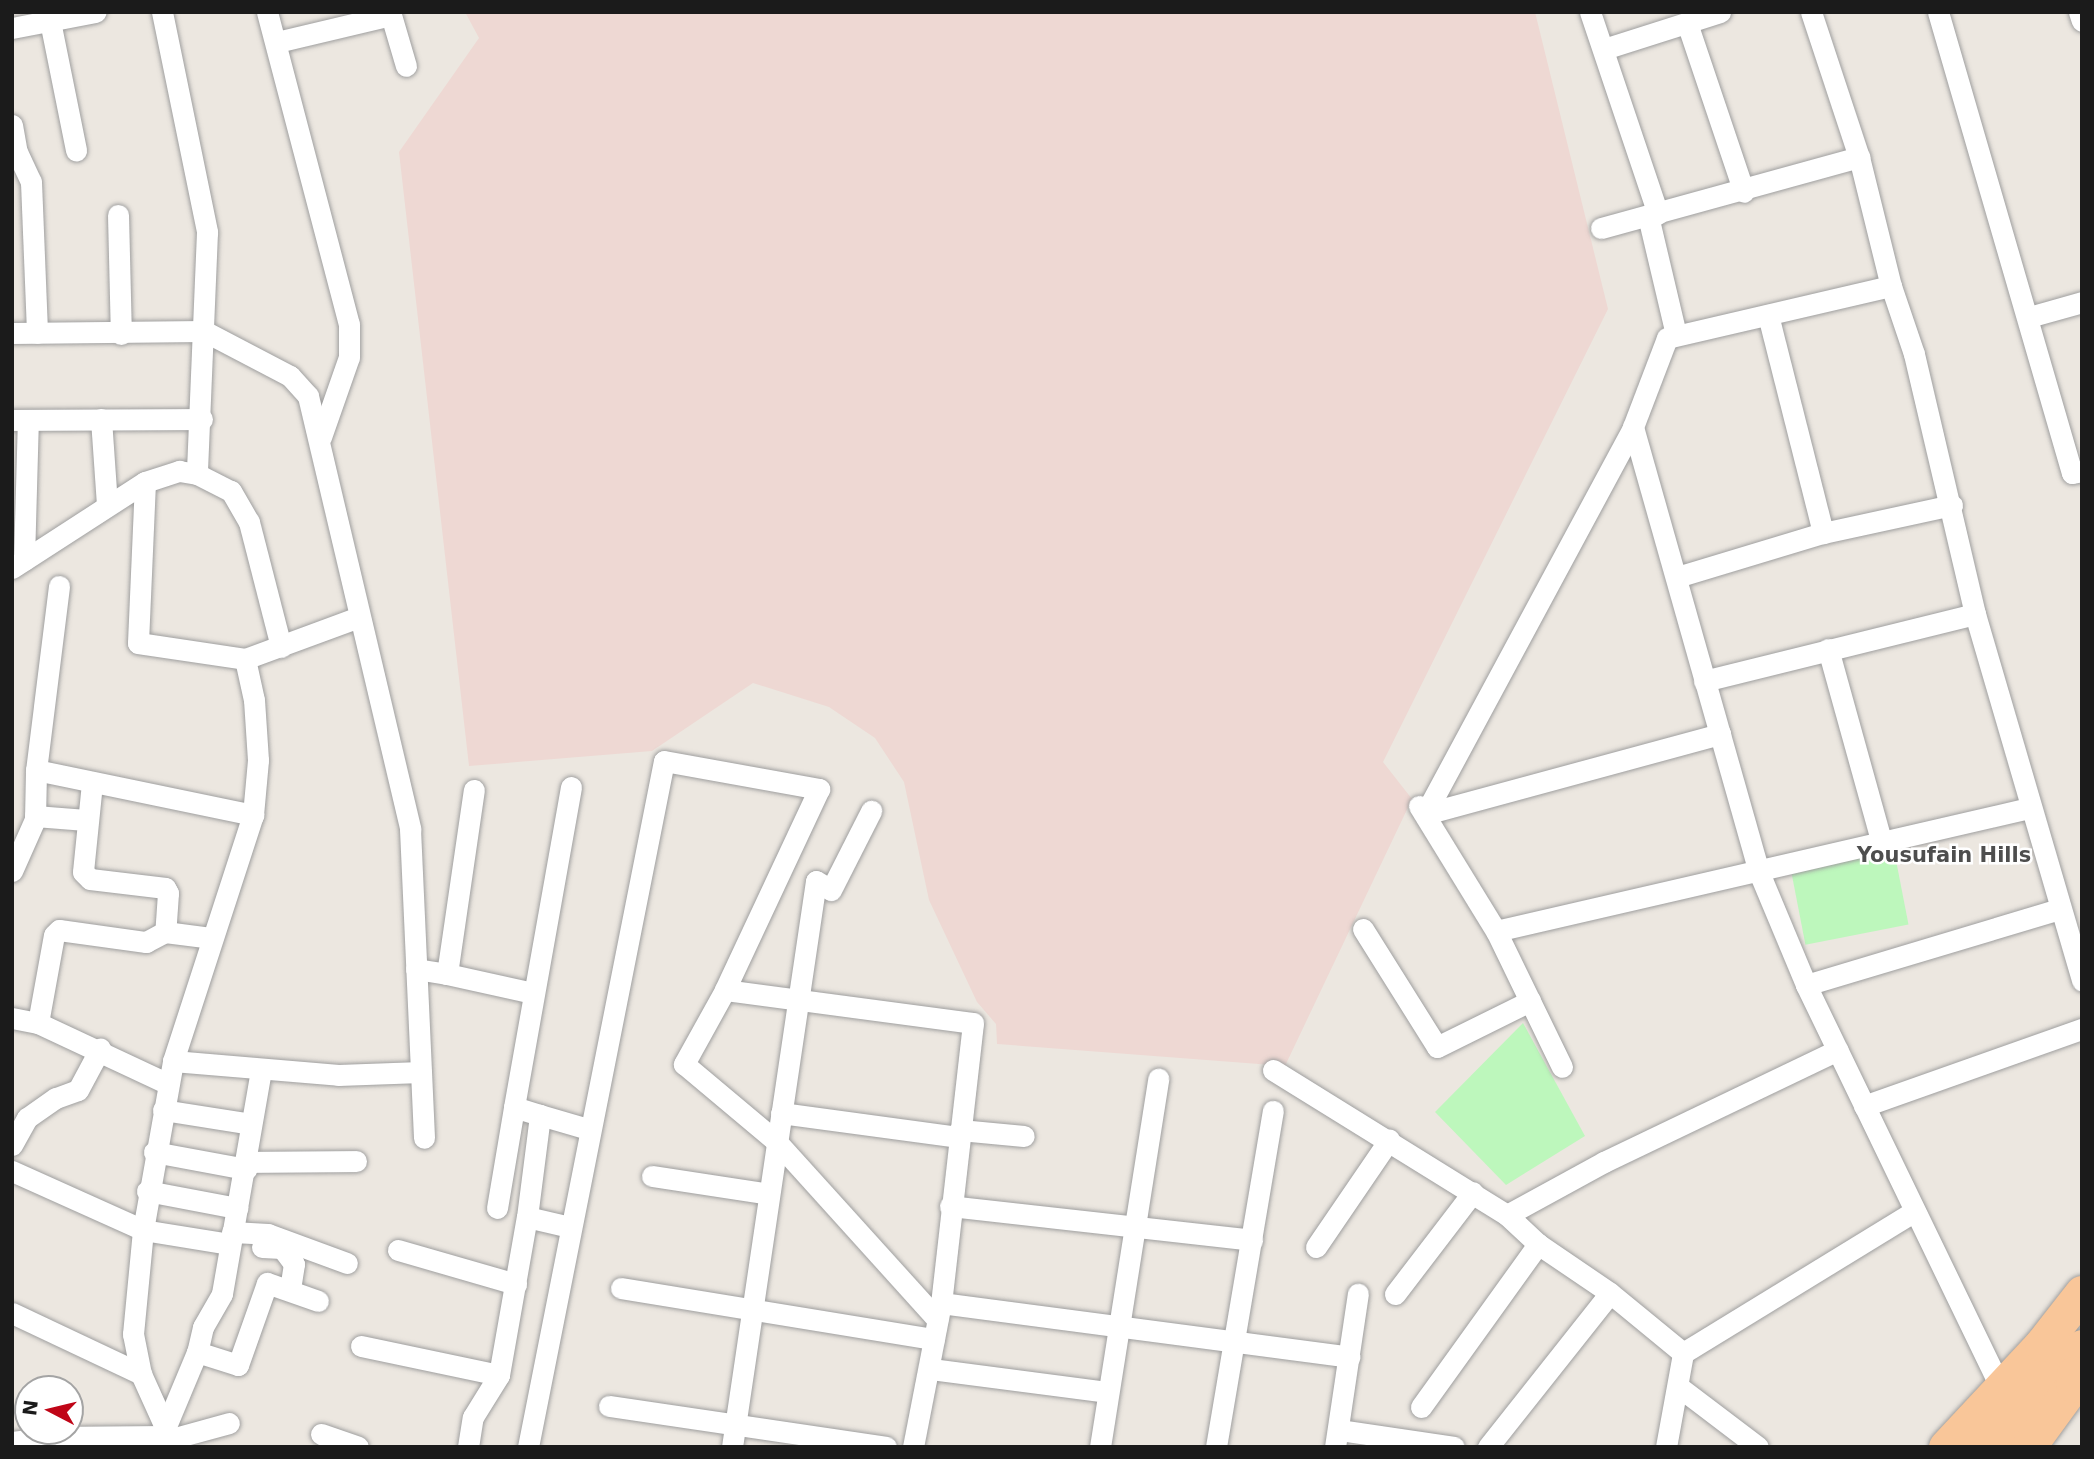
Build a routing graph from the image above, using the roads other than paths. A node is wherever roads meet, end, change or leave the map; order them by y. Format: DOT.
graph roads {
  1 [pos="95,12"];
  2 [pos="162,12"];
  3 [pos="267,12"];
  4 [pos="1590,12"];
  5 [pos="1720,12"];
  6 [pos="1811,12"];
  7 [pos="1938,12"];
  8 [pos="2079,12"];
  9 [pos="61,17"];
  10 [pos="2082,21"];
  11 [pos="1687,23"];
  12 [pos="12,28"];
  13 [pos="276,42"];
  14 [pos="1604,49"];
  15 [pos="407,66"];
  16 [pos="12,125"];
  17 [pos="76,150"];
  18 [pos="1859,157"];
  19 [pos="1744,192"];
  20 [pos="118,215"];
  21 [pos="1653,215"];
  22 [pos="1601,228"];
  23 [pos="1891,286"];
  24 [pos="2082,302"];
  25 [pos="1768,315"];
  26 [pos="2029,317"];
  27 [pos="204,331"];
  28 [pos="12,333"];
  29 [pos="37,333"];
  30 [pos="121,334"];
  31 [pos="1676,334"];
  32 [pos="101,419"];
  33 [pos="202,419"];
  34 [pos="20,420"];
  35 [pos="1633,427"];
  36 [pos="321,437"];
  37 [pos="2082,471"];
  38 [pos="197,474"];
  39 [pos="145,493"];
  40 [pos="107,504"];
  41 [pos="1952,505"];
  42 [pos="1824,533"];
  43 [pos="18,564"];
  44 [pos="1677,577"];
  45 [pos="59,586"];
  46 [pos="1975,614"];
  47 [pos="359,617"];
  48 [pos="277,648"];
  49 [pos="1828,649"];
  50 [pos="248,658"];
  51 [pos="1704,681"];
  52 [pos="1720,734"];
  53 [pos="36,770"];
  54 [pos="92,783"];
  55 [pos="571,787"];
  56 [pos="474,790"];
  57 [pos="2029,808"];
  58 [pos="1422,810"];
  59 [pos="871,811"];
  60 [pos="253,815"];
  61 [pos="35,816"];
  62 [pos="86,820"];
  63 [pos="1882,844"];
  64 [pos="1758,870"];
  65 [pos="12,871"];
  66 [pos="2059,909"];
  67 [pos="1363,929"];
  68 [pos="1496,931"];
  69 [pos="165,932"];
  70 [pos="211,938"];
  71 [pos="416,969"];
  72 [pos="447,974"];
  73 [pos="2082,981"];
  74 [pos="1806,985"];
  75 [pos="725,990"];
  76 [pos="533,993"];
  77 [pos="798,999"];
  78 [pos="1531,1001"];
  79 [pos="12,1018"];
  80 [pos="38,1023"];
  81 [pos="2082,1029"];
  82 [pos="100,1049"];
  83 [pos="1838,1050"];
  84 [pos="173,1061"];
  85 [pos="1562,1067"];
  86 [pos="261,1070"];
  87 [pos="1273,1070"];
  88 [pos="421,1072"];
  89 [pos="1158,1079"];
  90 [pos="168,1084"];
  91 [pos="1864,1106"];
  92 [pos="514,1107"];
  93 [pos="163,1110"];
  94 [pos="1273,1111"];
  95 [pos="782,1113"];
  96 [pos="540,1115"];
  97 [pos="251,1124"];
  98 [pos="588,1129"];
  99 [pos="959,1133"];
  100 [pos="1024,1136"];
  101 [pos="424,1138"];
  102 [pos="1389,1140"];
  103 [pos="777,1142"];
  104 [pos="12,1145"];
  105 [pos="154,1152"];
  106 [pos="356,1161"];
  107 [pos="247,1166"];
  108 [pos="12,1171"];
  109 [pos="652,1176"];
  110 [pos="147,1191"];
  111 [pos="1473,1192"];
  112 [pos="769,1194"];
  113 [pos="950,1206"];
  114 [pos="237,1208"];
  115 [pos="496,1208"];
  116 [pos="1913,1212"];
  117 [pos="1507,1215"];
  118 [pos="527,1217"];
  119 [pos="1135,1224"];
  120 [pos="570,1227"];
  121 [pos="143,1230"];
  122 [pos="230,1240"];
  123 [pos="1252,1240"];
  124 [pos="1538,1244"];
  125 [pos="1317,1247"];
  126 [pos="398,1250"];
  127 [pos="347,1263"];
  128 [pos="516,1284"];
  129 [pos="621,1288"];
  130 [pos="290,1289"];
  131 [pos="1610,1293"];
  132 [pos="2082,1293"];
  133 [pos="1358,1294"];
  134 [pos="1395,1294"];
  135 [pos="318,1301"];
  136 [pos="752,1311"];
  137 [pos="12,1313"];
  138 [pos="937,1320"];
  139 [pos="1117,1324"];
  140 [pos="1235,1343"];
  141 [pos="361,1346"];
  142 [pos="197,1352"];
  143 [pos="2078,1352"];
  144 [pos="1683,1353"];
  145 [pos="1349,1357"];
  146 [pos="931,1369"];
  147 [pos="141,1374"];
  148 [pos="499,1375"];
  149 [pos="1679,1387"];
  150 [pos="1107,1392"];
  151 [pos="2012,1397"];
  152 [pos="609,1406"];
  153 [pos="1421,1407"];
  154 [pos="735,1422"];
  155 [pos="229,1423"];
  156 [pos="321,1434"];
  157 [pos="169,1438"];
  158 [pos="1337,1438"];
  159 [pos="12,1442"];
  160 [pos="1447,1446"];
  161 [pos="358,1447"];
  162 [pos="468,1447"];
  163 [pos="528,1447"];
  164 [pos="732,1447"];
  165 [pos="886,1447"];
  166 [pos="913,1447"];
  167 [pos="1100,1447"];
  168 [pos="1216,1447"];
  169 [pos="1488,1447"];
  170 [pos="1666,1447"];
  171 [pos="1758,1447"];
  172 [pos="1946,1447"];
  173 [pos="1987,1447"];
  174 [pos="2028,1447"];
  1 -- 9 [label="street"];
  2 -- 27 [label="street"];
  3 -- 13 [label="street"];
  4 -- 14 [label="street"];
  5 -- 11 [label="street"];
  6 -- 18 [label="street"];
  7 -- 26 [label="street"];
  8 -- 10 [label="street"];
  9 -- 12 [label="street"];
  9 -- 17 [label="street"];
  11 -- 14 [label="street"];
  11 -- 19 [label="street"];
  13 -- 15 [label="street"];
  13 -- 36 [label="street"];
  14 -- 21 [label="street"];
  16 -- 29 [label="street"];
  18 -- 19 [label="street"];
  18 -- 23 [label="street"];
  19 -- 21 [label="street"];
  20 -- 30 [label="street"];
  21 -- 22 [label="street"];
  21 -- 31 [label="street"];
  23 -- 25 [label="street"];
  23 -- 41 [label="street"];
  24 -- 26 [label="street"];
  25 -- 31 [label="street"];
  25 -- 42 [label="street"];
  26 -- 37 [label="street"];
  27 -- 30 [label="street"];
  27 -- 33 [label="street"];
  27 -- 36 [label="street"];
  28 -- 29 [label="street"];
  29 -- 30 [label="street"];
  31 -- 35 [label="street"];
  32 -- 33 [label="street"];
  32 -- 34 [label="street"];
  32 -- 40 [label="street"];
  33 -- 38 [label="street"];
  34 -- 43 [label="street"];
  35 -- 44 [label="street"];
  35 -- 58 [label="street"];
  36 -- 47 [label="street"];
  38 -- 39 [label="street"];
  38 -- 48 [label="street"];
  39 -- 40 [label="street"];
  39 -- 50 [label="street"];
  40 -- 43 [label="street"];
  41 -- 42 [label="street"];
  41 -- 46 [label="street"];
  42 -- 44 [label="street"];
  44 -- 51 [label="street"];
  45 -- 53 [label="street"];
  46 -- 49 [label="street"];
  46 -- 57 [label="street"];
  47 -- 48 [label="street"];
  47 -- 71 [label="street"];
  48 -- 50 [label="street"];
  49 -- 51 [label="street"];
  49 -- 63 [label="street"];
  50 -- 60 [label="street"];
  51 -- 52 [label="street"];
  52 -- 58 [label="street"];
  52 -- 64 [label="street"];
  53 -- 54 [label="street"];
  53 -- 61 [label="street"];
  54 -- 60 [label="street"];
  54 -- 62 [label="street"];
  55 -- 76 [label="street"];
  56 -- 72 [label="street"];
  57 -- 63 [label="street"];
  57 -- 66 [label="street"];
  58 -- 68 [label="street"];
  59 -- 77 [label="street"];
  60 -- 70 [label="street"];
  61 -- 62 [label="street"];
  61 -- 65 [label="street"];
  62 -- 69 [label="street"];
  63 -- 64 [label="street"];
  64 -- 68 [label="street"];
  64 -- 74 [label="street"];
  66 -- 73 [label="street"];
  66 -- 74 [label="street"];
  67 -- 78 [label="street"];
  68 -- 78 [label="street"];
  69 -- 70 [label="street"];
  69 -- 80 [label="street"];
  70 -- 84 [label="street"];
  71 -- 72 [label="street"];
  71 -- 88 [label="street"];
  72 -- 76 [label="street"];
  74 -- 83 [label="street"];
  75 -- 77 [label="street"];
  75 -- 98 [label="street"];
  75 -- 103 [label="street"];
  76 -- 92 [label="street"];
  77 -- 95 [label="street"];
  77 -- 99 [label="street"];
  78 -- 85 [label="street"];
  79 -- 80 [label="street"];
  80 -- 82 [label="street"];
  81 -- 91 [label="street"];
  82 -- 90 [label="street"];
  82 -- 104 [label="street"];
  83 -- 91 [label="street"];
  83 -- 117 [label="street"];
  84 -- 86 [label="street"];
  84 -- 90 [label="street"];
  86 -- 88 [label="street"];
  86 -- 97 [label="street"];
  87 -- 102 [label="street"];
  88 -- 101 [label="street"];
  89 -- 119 [label="street"];
  90 -- 93 [label="street"];
  91 -- 116 [label="street"];
  92 -- 96 [label="street"];
  92 -- 115 [label="street"];
  93 -- 97 [label="street"];
  93 -- 105 [label="street"];
  94 -- 123 [label="street"];
  95 -- 99 [label="street"];
  95 -- 103 [label="street"];
  96 -- 98 [label="street"];
  96 -- 118 [label="street"];
  97 -- 107 [label="street"];
  98 -- 120 [label="street"];
  99 -- 100 [label="street"];
  99 -- 113 [label="street"];
  102 -- 111 [label="street"];
  102 -- 125 [label="street"];
  103 -- 112 [label="street"];
  103 -- 138 [label="street"];
  105 -- 107 [label="street"];
  105 -- 110 [label="street"];
  106 -- 107 [label="street"];
  107 -- 114 [label="street"];
  108 -- 121 [label="street"];
  109 -- 112 [label="street"];
  110 -- 114 [label="street"];
  110 -- 121 [label="street"];
  111 -- 117 [label="street"];
  111 -- 134 [label="street"];
  112 -- 136 [label="street"];
  113 -- 119 [label="street"];
  113 -- 138 [label="street"];
  114 -- 122 [label="street"];
  116 -- 144 [label="street"];
  116 -- 151 [label="street"];
  117 -- 124 [label="street"];
  118 -- 120 [label="street"];
  118 -- 128 [label="street"];
  119 -- 123 [label="street"];
  119 -- 139 [label="street"];
  120 -- 163 [label="street"];
  121 -- 122 [label="street"];
  121 -- 147 [label="street"];
  122 -- 127 [label="street"];
  122 -- 130 [label="street"];
  122 -- 142 [label="street"];
  123 -- 140 [label="street"];
  124 -- 131 [label="street"];
  124 -- 153 [label="street"];
  126 -- 128 [label="street"];
  128 -- 148 [label="street"];
  129 -- 136 [label="street"];
  130 -- 135 [label="street"];
  130 -- 142 [label="street"];
  131 -- 144 [label="street"];
  131 -- 169 [label="street"];
  132 -- 151 [label="main road"];
  133 -- 145 [label="street"];
  136 -- 138 [label="street"];
  136 -- 154 [label="street"];
  137 -- 147 [label="street"];
  138 -- 139 [label="street"];
  138 -- 146 [label="street"];
  139 -- 140 [label="street"];
  139 -- 150 [label="street"];
  140 -- 145 [label="street"];
  140 -- 168 [label="street"];
  141 -- 148 [label="street"];
  142 -- 157 [label="street"];
  143 -- 151 [label="main road"];
  143 -- 174 [label="main road"];
  144 -- 149 [label="street"];
  145 -- 158 [label="street"];
  146 -- 150 [label="street"];
  146 -- 166 [label="street"];
  147 -- 157 [label="street"];
  148 -- 162 [label="street"];
  149 -- 170 [label="street"];
  149 -- 171 [label="street"];
  150 -- 167 [label="street"];
  151 -- 172 [label="main road"];
  151 -- 173 [label="main road"];
  152 -- 154 [label="street"];
  154 -- 164 [label="street"];
  154 -- 165 [label="street"];
  155 -- 157 [label="street"];
  156 -- 161 [label="street"];
  157 -- 159 [label="street"];
  158 -- 160 [label="street"];
}
